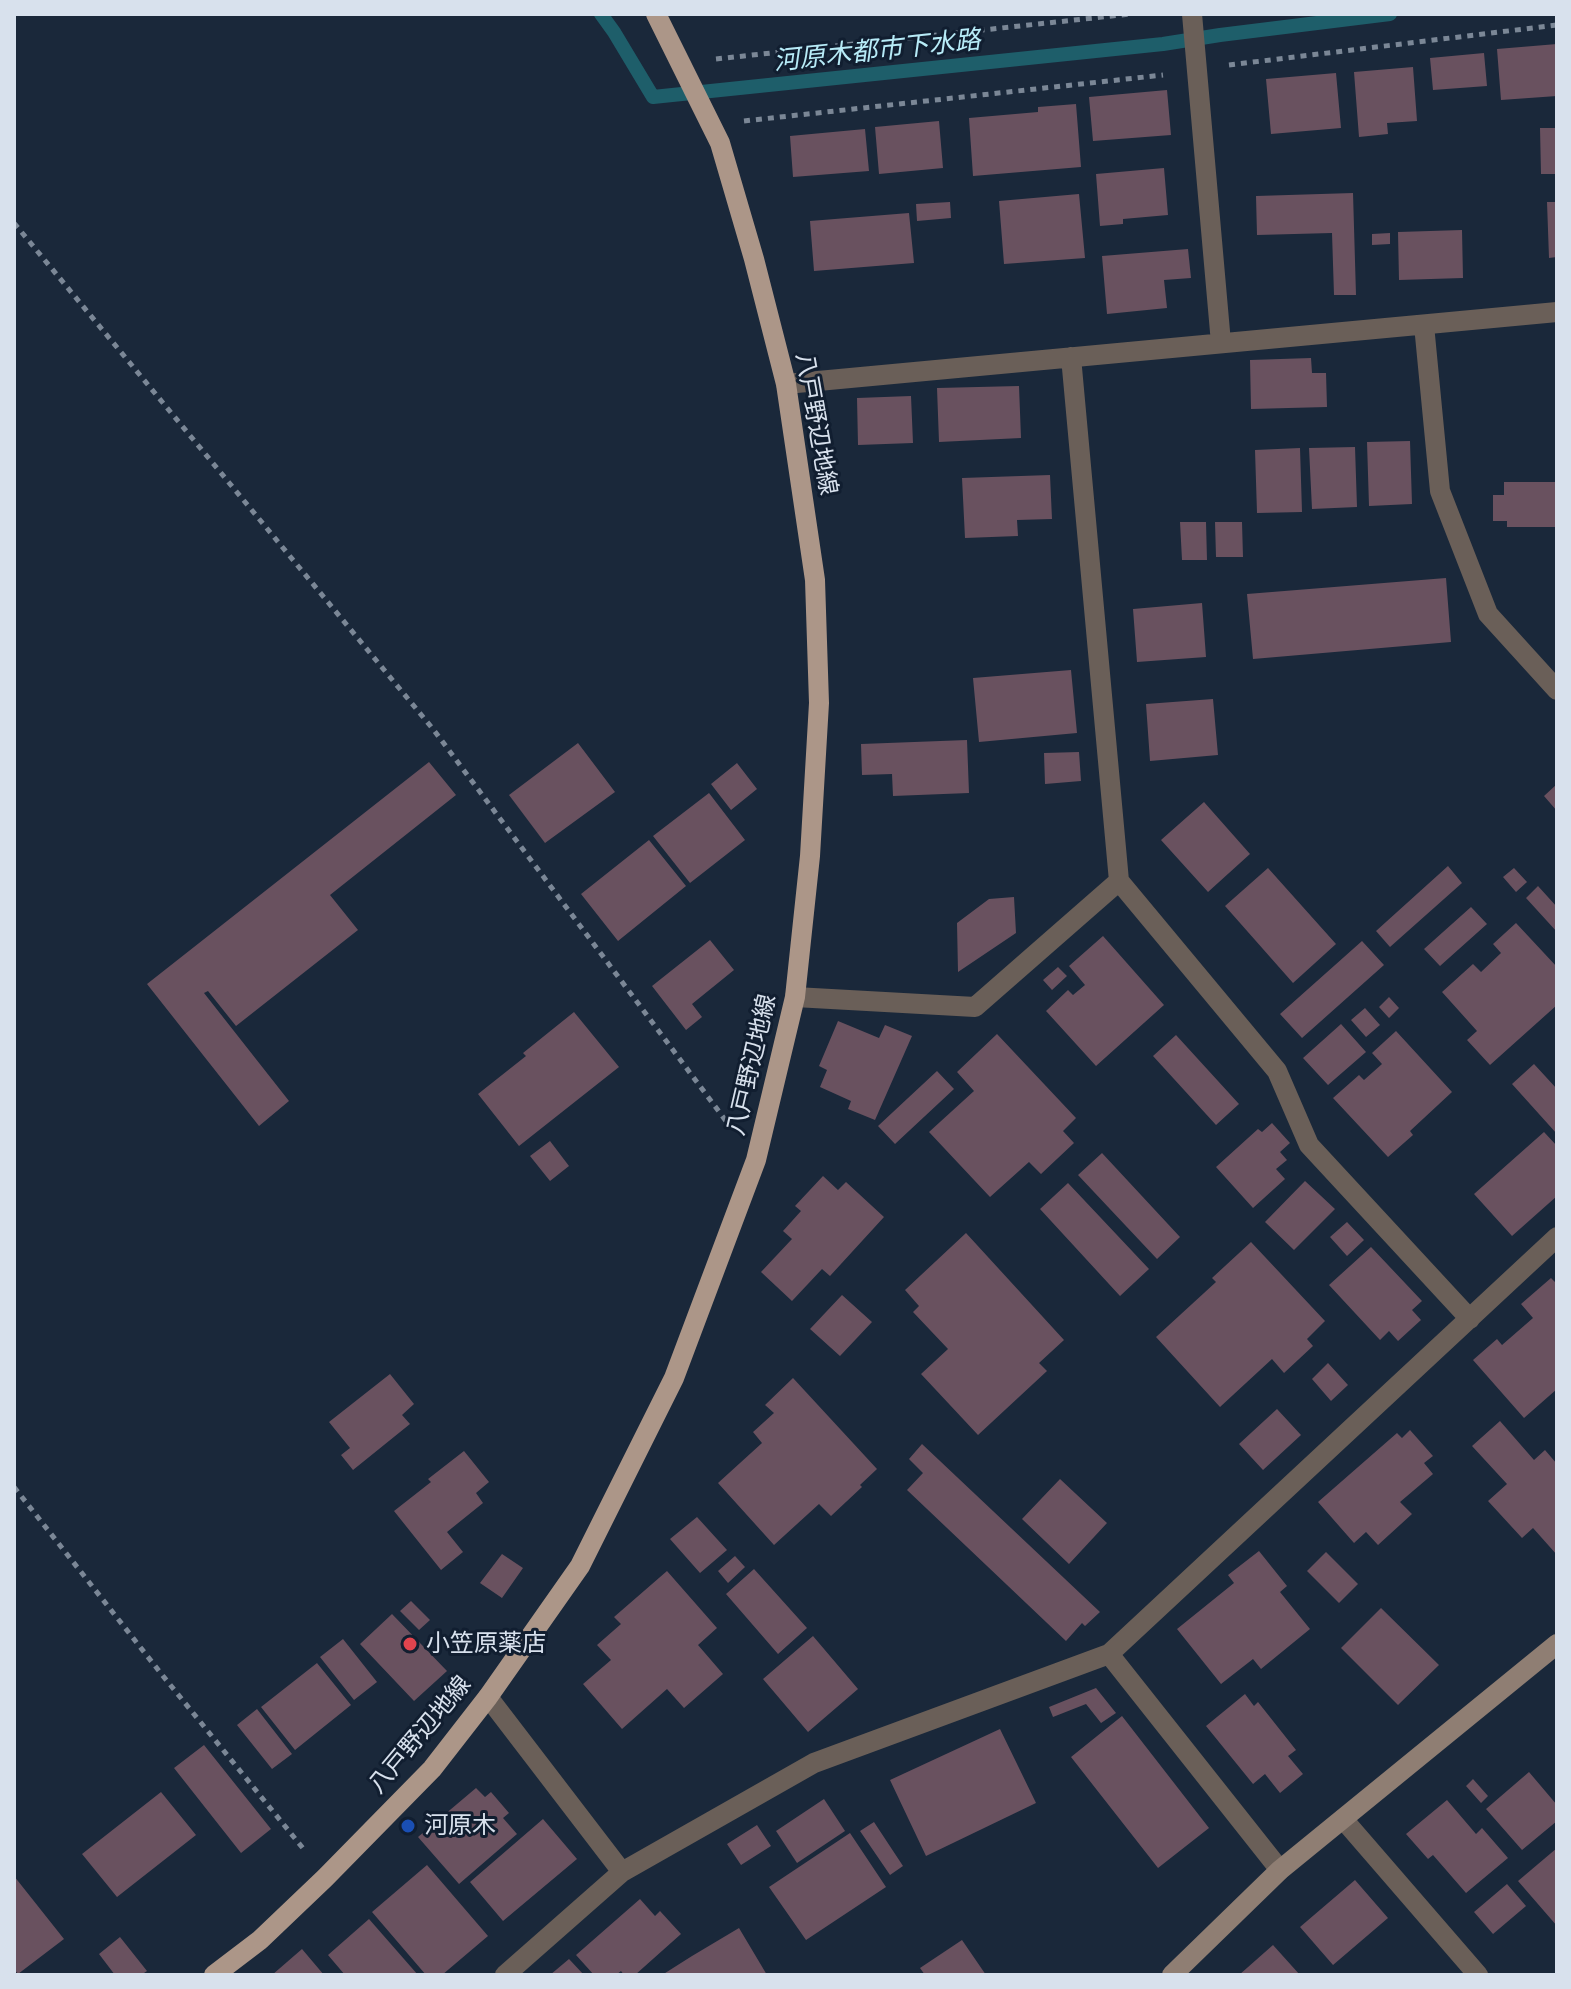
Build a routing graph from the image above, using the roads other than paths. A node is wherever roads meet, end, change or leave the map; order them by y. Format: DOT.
graph roads {
  1 [pos="656,14"];
  2 [pos="1192,14"];
  3 [pos="1557,312"];
  4 [pos="1424,325"];
  5 [pos="1221,343"];
  6 [pos="1071,357"];
  7 [pos="786,384"];
  8 [pos="1557,690"];
  9 [pos="1119,881"];
  10 [pos="795,997"];
  11 [pos="1557,1237"];
  12 [pos="1470,1319"];
  13 [pos="1557,1644"];
  14 [pos="1109,1654"];
  15 [pos="488,1697"];
  16 [pos="1343,1819"];
  17 [pos="1280,1870"];
  18 [pos="622,1872"];
  19 [pos="214,1975"];
  20 [pos="505,1975"];
  21 [pos="1172,1975"];
  22 [pos="1478,1975"];
  1 -- 7 [label="main road, 八戸野辺地線"];
  2 -- 5 [label="street"];
  3 -- 4 [label="street"];
  4 -- 5 [label="street"];
  4 -- 8 [label="street"];
  5 -- 6 [label="street"];
  6 -- 7 [label="street"];
  6 -- 9 [label="street"];
  7 -- 10 [label="main road, 八戸野辺地線"];
  9 -- 10 [label="street"];
  9 -- 12 [label="street"];
  10 -- 15 [label="main road, 八戸野辺地線"];
  11 -- 12 [label="street"];
  12 -- 14 [label="street"];
  13 -- 16 [label="street"];
  14 -- 17 [label="street"];
  14 -- 18 [label="street"];
  15 -- 18 [label="street"];
  15 -- 19 [label="main road, 八戸野辺地線"];
  16 -- 17 [label="street"];
  16 -- 22 [label="street"];
  17 -- 21 [label="street"];
  18 -- 20 [label="street"];
}
